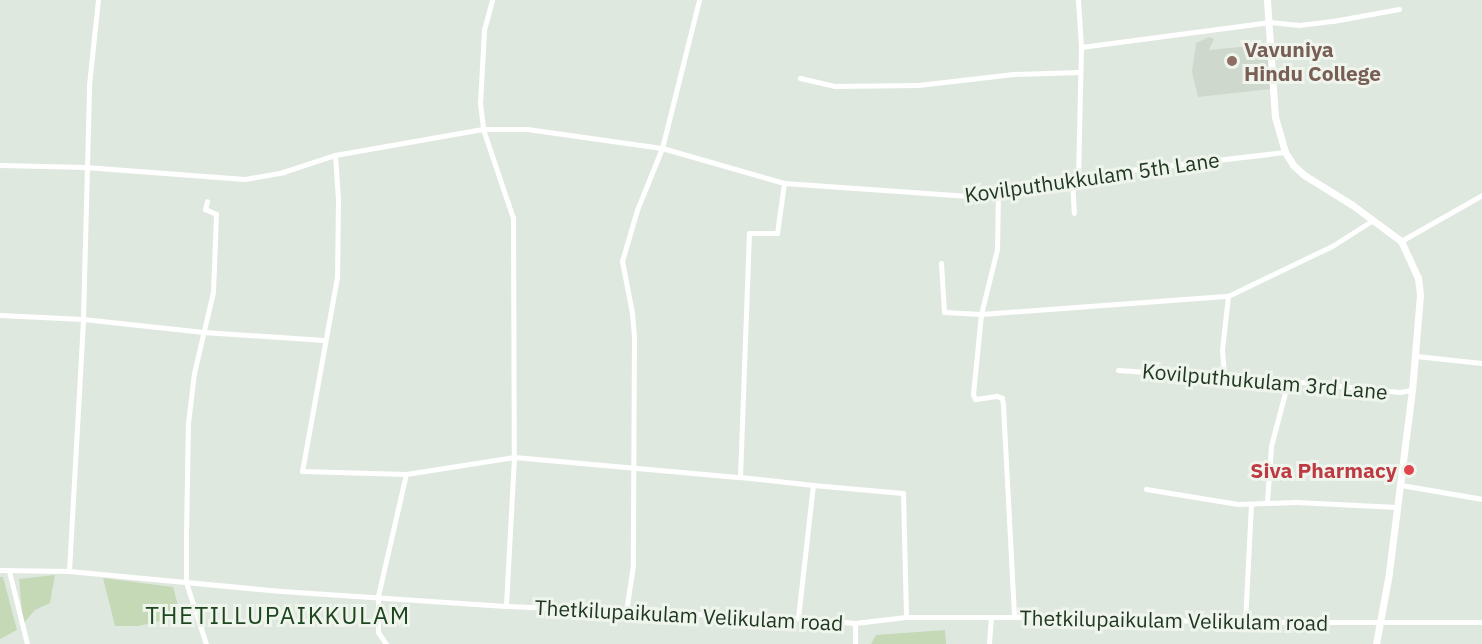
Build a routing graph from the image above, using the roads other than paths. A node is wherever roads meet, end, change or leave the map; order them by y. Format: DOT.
graph roads {
  1 [pos="98,0"];
  2 [pos="492,0"];
  3 [pos="699,0"];
  4 [pos="1078,0"];
  5 [pos="1267,0"];
  6 [pos="1399,9"];
  7 [pos="1270,22"];
  8 [pos="1081,47"];
  9 [pos="1080,72"];
  10 [pos="800,78"];
  11 [pos="483,129"];
  12 [pos="662,148"];
  13 [pos="1285,152"];
  14 [pos="335,155"];
  15 [pos="0,165"];
  16 [pos="85,167"];
  17 [pos="1075,177"];
  18 [pos="784,183"];
  19 [pos="998,188"];
  20 [pos="1482,195"];
  21 [pos="207,201"];
  22 [pos="1074,213"];
  23 [pos="1373,220"];
  24 [pos="1401,241"];
  25 [pos="941,263"];
  26 [pos="1228,296"];
  27 [pos="981,314"];
  28 [pos="0,315"];
  29 [pos="83,319"];
  30 [pos="203,333"];
  31 [pos="324,340"];
  32 [pos="1416,356"];
  33 [pos="1482,363"];
  34 [pos="1118,370"];
  35 [pos="1224,374"];
  36 [pos="1288,381"];
  37 [pos="1412,390"];
  38 [pos="514,457"];
  39 [pos="632,466"];
  40 [pos="406,474"];
  41 [pos="740,477"];
  42 [pos="813,485"];
  43 [pos="1401,485"];
  44 [pos="1146,489"];
  45 [pos="1482,499"];
  46 [pos="1267,502"];
  47 [pos="1251,504"];
  48 [pos="1398,507"];
  49 [pos="0,570"];
  50 [pos="9,571"];
  51 [pos="69,572"];
  52 [pos="186,582"];
  53 [pos="378,596"];
  54 [pos="506,606"];
  55 [pos="626,612"];
  56 [pos="906,617"];
  57 [pos="1014,617"];
  58 [pos="798,618"];
  59 [pos="991,618"];
  60 [pos="1245,622"];
  61 [pos="1379,622"];
  62 [pos="1482,622"];
  63 [pos="855,623"];
  64 [pos="27,644"];
  65 [pos="206,644"];
  66 [pos="386,644"];
  67 [pos="855,644"];
  68 [pos="989,644"];
  69 [pos="1376,644"];
  1 -- 16 [label="street"];
  2 -- 11 [label="street"];
  3 -- 12 [label="street"];
  4 -- 8 [label="street"];
  5 -- 7 [label="street"];
  6 -- 7 [label="street"];
  7 -- 8 [label="street"];
  7 -- 13 [label="street"];
  8 -- 9 [label="street"];
  9 -- 10 [label="street"];
  9 -- 17 [label="street"];
  11 -- 12 [label="street, Kovilputhukkulam 5th Lane"];
  11 -- 14 [label="street, Kovilputhukkulam 5th Lane"];
  11 -- 38 [label="street"];
  12 -- 18 [label="street, Kovilputhukkulam 5th Lane"];
  12 -- 39 [label="street"];
  13 -- 17 [label="street, Kovilputhukkulam 5th Lane"];
  13 -- 23 [label="street"];
  14 -- 16 [label="street, Kovilputhukkulam 5th Lane"];
  14 -- 31 [label="street"];
  15 -- 16 [label="street, Kovilputhukkulam 5th Lane"];
  16 -- 29 [label="street"];
  17 -- 19 [label="street, Kovilputhukkulam 5th Lane"];
  17 -- 22 [label="street"];
  18 -- 19 [label="street, Kovilputhukkulam 5th Lane"];
  18 -- 41 [label="street"];
  19 -- 27 [label="street"];
  20 -- 24 [label="street"];
  21 -- 30 [label="street"];
  23 -- 24 [label="street"];
  23 -- 26 [label="street"];
  24 -- 32 [label="street"];
  25 -- 27 [label="street"];
  26 -- 27 [label="street"];
  26 -- 35 [label="street"];
  27 -- 57 [label="street"];
  28 -- 29 [label="street"];
  29 -- 30 [label="street"];
  29 -- 51 [label="street"];
  30 -- 31 [label="street"];
  30 -- 52 [label="street"];
  31 -- 40 [label="street"];
  32 -- 33 [label="street"];
  32 -- 37 [label="street"];
  34 -- 35 [label="street, Kovilputhukulam 3rd Lane"];
  35 -- 36 [label="street, Kovilputhukulam 3rd Lane"];
  36 -- 37 [label="street, Kovilputhukulam 3rd Lane"];
  36 -- 46 [label="street"];
  37 -- 43 [label="street"];
  38 -- 39 [label="street"];
  38 -- 40 [label="street"];
  38 -- 54 [label="street"];
  39 -- 41 [label="street"];
  39 -- 55 [label="street"];
  40 -- 53 [label="street"];
  41 -- 42 [label="street"];
  42 -- 56 [label="street"];
  42 -- 58 [label="street"];
  43 -- 45 [label="street"];
  43 -- 48 [label="street"];
  44 -- 47 [label="street"];
  46 -- 47 [label="street"];
  46 -- 48 [label="street"];
  47 -- 60 [label="street"];
  48 -- 61 [label="street"];
  49 -- 50 [label="street, Thetkilupaikulam Velikulam road"];
  50 -- 51 [label="street, Thetkilupaikulam Velikulam road"];
  50 -- 64 [label="street"];
  51 -- 52 [label="street, Thetkilupaikulam Velikulam road"];
  52 -- 53 [label="street, Thetkilupaikulam Velikulam road"];
  52 -- 65 [label="street"];
  53 -- 54 [label="street, Thetkilupaikulam Velikulam road"];
  53 -- 66 [label="street"];
  54 -- 55 [label="street, Thetkilupaikulam Velikulam road"];
  55 -- 58 [label="street, Thetkilupaikulam Velikulam road"];
  56 -- 59 [label="street, Thetkilupaikulam Velikulam road"];
  56 -- 63 [label="street, Thetkilupaikulam Velikulam road"];
  57 -- 59 [label="street, Thetkilupaikulam Velikulam road"];
  57 -- 60 [label="street, Thetkilupaikulam Velikulam road"];
  58 -- 63 [label="street, Thetkilupaikulam Velikulam road"];
  59 -- 68 [label="street"];
  60 -- 61 [label="street, Thetkilupaikulam Velikulam road"];
  61 -- 62 [label="street, Thetkilupaikulam Velikulam road"];
  61 -- 69 [label="street"];
  63 -- 67 [label="street"];
}
